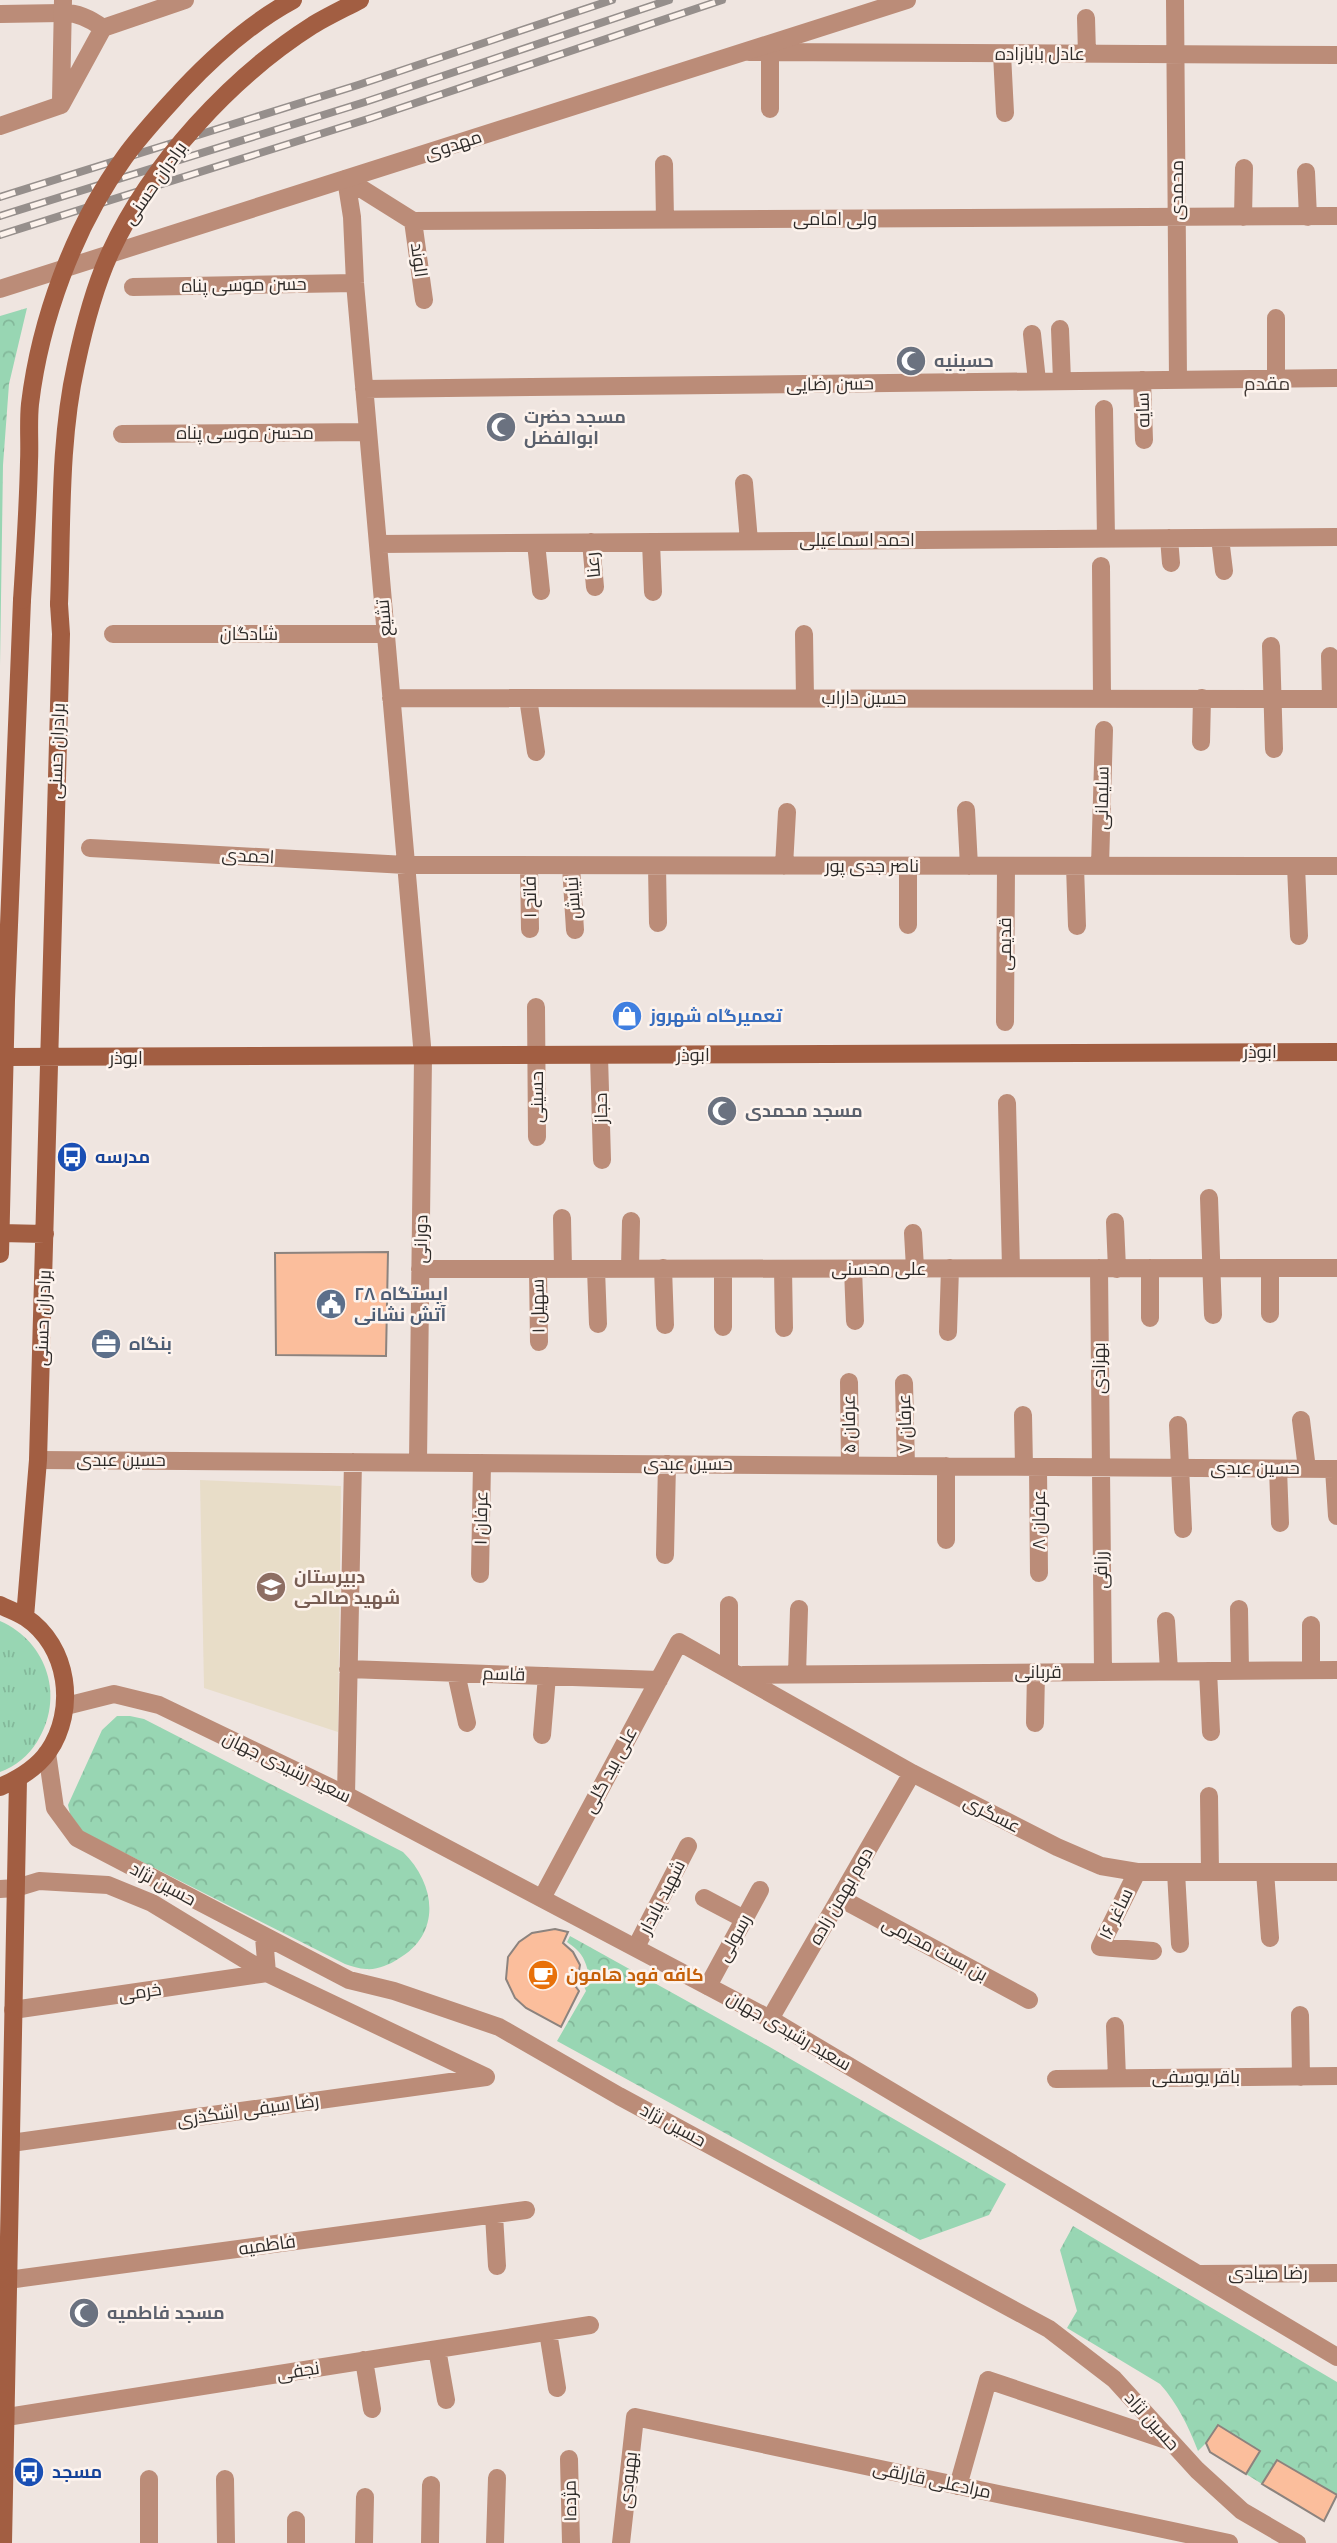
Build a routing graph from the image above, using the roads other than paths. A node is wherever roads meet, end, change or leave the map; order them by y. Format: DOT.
graph roads {
  1 [pos="185,0"];
  2 [pos="293,0"];
  3 [pos="360,0"];
  4 [pos="907,0"];
  5 [pos="1175,0"];
  6 [pos="63,6"];
  7 [pos="0,14"];
  8 [pos="1086,18"];
  9 [pos="103,28"];
  10 [pos="743,52"];
  11 [pos="770,52"];
  12 [pos="1002,54"];
  13 [pos="1087,54"];
  14 [pos="1175,54"];
  15 [pos="1337,55"];
  16 [pos="61,105"];
  17 [pos="770,109"];
  18 [pos="1005,113"];
  19 [pos="0,126"];
  20 [pos="664,164"];
  21 [pos="1244,168"];
  22 [pos="1306,172"];
  23 [pos="346,179"];
  24 [pos="1308,216"];
  25 [pos="1337,216"];
  26 [pos="1177,217"];
  27 [pos="1243,217"];
  28 [pos="665,220"];
  29 [pos="413,221"];
  30 [pos="355,283"];
  31 [pos="133,287"];
  32 [pos="0,289"];
  33 [pos="424,300"];
  34 [pos="1276,318"];
  35 [pos="1060,329"];
  36 [pos="1032,334"];
  37 [pos="1337,378"];
  38 [pos="1276,379"];
  39 [pos="1142,380"];
  40 [pos="1178,380"];
  41 [pos="1037,381"];
  42 [pos="1062,381"];
  43 [pos="364,389"];
  44 [pos="1104,409"];
  45 [pos="368,432"];
  46 [pos="122,434"];
  47 [pos="1144,440"];
  48 [pos="744,483"];
  49 [pos="1337,537"];
  50 [pos="1106,538"];
  51 [pos="1169,538"];
  52 [pos="1220,538"];
  53 [pos="749,541"];
  54 [pos="591,542"];
  55 [pos="651,542"];
  56 [pos="536,543"];
  57 [pos="378,544"];
  58 [pos="1171,563"];
  59 [pos="1101,566"];
  60 [pos="1224,571"];
  61 [pos="595,587"];
  62 [pos="541,591"];
  63 [pos="653,592"];
  64 [pos="113,634"];
  65 [pos="386,634"];
  66 [pos="804,634"];
  67 [pos="1271,646"];
  68 [pos="1330,656"];
  69 [pos="391,698"];
  70 [pos="528,698"];
  71 [pos="805,698"];
  72 [pos="1202,698"];
  73 [pos="1102,699"];
  74 [pos="1271,699"];
  75 [pos="1334,699"];
  76 [pos="1104,730"];
  77 [pos="1201,743"];
  78 [pos="1274,749"];
  79 [pos="536,752"];
  80 [pos="966,810"];
  81 [pos="787,812"];
  82 [pos="90,848"];
  83 [pos="406,865"];
  84 [pos="529,866"];
  85 [pos="571,866"];
  86 [pos="657,866"];
  87 [pos="784,866"];
  88 [pos="908,866"];
  89 [pos="969,866"];
  90 [pos="1006,866"];
  91 [pos="1075,866"];
  92 [pos="1100,866"];
  93 [pos="1296,866"];
  94 [pos="1337,866"];
  95 [pos="658,923"];
  96 [pos="908,925"];
  97 [pos="1077,926"];
  98 [pos="530,929"];
  99 [pos="575,930"];
  100 [pos="1299,936"];
  101 [pos="3,1000"];
  102 [pos="536,1007"];
  103 [pos="1005,1022"];
  104 [pos="1337,1052"];
  105 [pos="537,1056"];
  106 [pos="599,1056"];
  107 [pos="423,1057"];
  108 [pos="5,1058"];
  109 [pos="50,1059"];
  110 [pos="1007,1103"];
  111 [pos="537,1137"];
  112 [pos="602,1160"];
  113 [pos="1,1186"];
  114 [pos="1209,1198"];
  115 [pos="562,1219"];
  116 [pos="631,1221"];
  117 [pos="1115,1222"];
  118 [pos="1,1233"];
  119 [pos="913,1233"];
  120 [pos="45,1234"];
  121 [pos="0,1254"];
  122 [pos="630,1268"];
  123 [pos="663,1268"];
  124 [pos="915,1268"];
  125 [pos="950,1268"];
  126 [pos="1011,1268"];
  127 [pos="1099,1268"];
  128 [pos="1150,1268"];
  129 [pos="1212,1268"];
  130 [pos="1270,1268"];
  131 [pos="1337,1268"];
  132 [pos="420,1269"];
  133 [pos="538,1269"];
  134 [pos="563,1269"];
  135 [pos="596,1269"];
  136 [pos="723,1269"];
  137 [pos="783,1269"];
  138 [pos="853,1269"];
  139 [pos="1117,1269"];
  140 [pos="1270,1314"];
  141 [pos="1213,1315"];
  142 [pos="1150,1318"];
  143 [pos="855,1321"];
  144 [pos="598,1324"];
  145 [pos="665,1325"];
  146 [pos="723,1327"];
  147 [pos="784,1328"];
  148 [pos="948,1332"];
  149 [pos="539,1342"];
  150 [pos="849,1382"];
  151 [pos="904,1383"];
  152 [pos="1023,1415"];
  153 [pos="1301,1420"];
  154 [pos="1178,1425"];
  155 [pos="38,1460"];
  156 [pos="353,1462"];
  157 [pos="418,1462"];
  158 [pos="482,1463"];
  159 [pos="667,1464"];
  160 [pos="850,1465"];
  161 [pos="906,1466"];
  162 [pos="946,1466"];
  163 [pos="1031,1467"];
  164 [pos="1100,1467"];
  165 [pos="1179,1468"];
  166 [pos="1278,1469"];
  167 [pos="1307,1469"];
  168 [pos="1335,1469"];
  169 [pos="1337,1516"];
  170 [pos="1280,1523"];
  171 [pos="1182,1529"];
  172 [pos="946,1540"];
  173 [pos="665,1555"];
  174 [pos="1039,1573"];
  175 [pos="480,1574"];
  176 [pos="0,1605"];
  177 [pos="729,1605"];
  178 [pos="800,1609"];
  179 [pos="1239,1609"];
  180 [pos="25,1617"];
  181 [pos="1166,1621"];
  182 [pos="1311,1625"];
  183 [pos="679,1642"];
  184 [pos="348,1669"];
  185 [pos="1311,1670"];
  186 [pos="1337,1670"];
  187 [pos="1169,1671"];
  188 [pos="1208,1671"];
  189 [pos="1240,1671"];
  190 [pos="734,1672"];
  191 [pos="1036,1672"];
  192 [pos="1103,1672"];
  193 [pos="456,1673"];
  194 [pos="797,1674"];
  195 [pos="547,1676"];
  196 [pos="659,1679"];
  197 [pos="66,1706"];
  198 [pos="467,1723"];
  199 [pos="1035,1723"];
  200 [pos="1210,1732"];
  201 [pos="542,1735"];
  202 [pos="47,1753"];
  203 [pos="912,1773"];
  204 [pos="18,1779"];
  205 [pos="0,1787"];
  206 [pos="346,1795"];
  207 [pos="1209,1796"];
  208 [pos="688,1846"];
  209 [pos="1337,1871"];
  210 [pos="1137,1872"];
  211 [pos="1176,1872"];
  212 [pos="1210,1872"];
  213 [pos="1265,1872"];
  214 [pos="8,1889"];
  215 [pos="760,1890"];
  216 [pos="542,1898"];
  217 [pos="704,1898"];
  218 [pos="840,1898"];
  219 [pos="744,1919"];
  220 [pos="264,1937"];
  221 [pos="1270,1937"];
  222 [pos="1180,1944"];
  223 [pos="636,1947"];
  224 [pos="1153,1951"];
  225 [pos="267,1973"];
  226 [pos="708,1986"];
  227 [pos="1030,2000"];
  228 [pos="13,2010"];
  229 [pos="1300,2015"];
  230 [pos="770,2019"];
  231 [pos="1115,2026"];
  232 [pos="6,2063"];
  233 [pos="1337,2076"];
  234 [pos="1301,2077"];
  235 [pos="1117,2078"];
  236 [pos="1056,2079"];
  237 [pos="11,2143"];
  238 [pos="526,2210"];
  239 [pos="494,2215"];
  240 [pos="4,2243"];
  241 [pos="497,2266"];
  242 [pos="1337,2273"];
  243 [pos="1200,2274"];
  244 [pos="8,2280"];
  245 [pos="590,2325"];
  246 [pos="548,2332"];
  247 [pos="437,2349"];
  248 [pos="1337,2357"];
  249 [pos="364,2360"];
  250 [pos="557,2388"];
  251 [pos="446,2400"];
  252 [pos="372,2409"];
  253 [pos="635,2417"];
  254 [pos="3,2418"];
  255 [pos="1170,2441"];
  256 [pos="569,2459"];
  257 [pos="497,2478"];
  258 [pos="149,2479"];
  259 [pos="225,2479"];
  260 [pos="431,2485"];
  261 [pos="958,2486"];
  262 [pos="365,2497"];
  263 [pos="296,2520"];
  264 [pos="3,2543"];
  265 [pos="149,2543"];
  266 [pos="226,2543"];
  267 [pos="296,2543"];
  268 [pos="364,2543"];
  269 [pos="430,2543"];
  270 [pos="495,2543"];
  271 [pos="570,2543"];
  272 [pos="621,2543"];
  273 [pos="1229,2543"];
  274 [pos="1297,2543"];
  1 -- 9 [label="street"];
  2 -- 101 [label="main road, برادران حسنی, bridge"];
  3 -- 109 [label="main road, برادران حسنی, bridge"];
  4 -- 10 [label="street, مهدوی"];
  5 -- 14 [label="street, محمدی"];
  6 -- 7 [label="street"];
  6 -- 9 [label="street"];
  6 -- 16 [label="street"];
  8 -- 13 [label="street"];
  9 -- 16 [label="street"];
  10 -- 11 [label="street, عادل بابازاده"];
  10 -- 23 [label="street, مهدوی"];
  11 -- 12 [label="street, عادل بابازاده"];
  11 -- 17 [label="street"];
  12 -- 13 [label="street, عادل بابازاده"];
  12 -- 18 [label="street"];
  13 -- 14 [label="street, عادل بابازاده"];
  14 -- 15 [label="street, عادل بابازاده"];
  14 -- 26 [label="street, محمدی"];
  16 -- 19 [label="street"];
  20 -- 28 [label="street"];
  21 -- 27 [label="street"];
  22 -- 24 [label="street"];
  23 -- 29 [label="street"];
  23 -- 30 [label="street, تشیع"];
  23 -- 32 [label="street, مهدوی"];
  24 -- 25 [label="street, ولی امامی"];
  24 -- 27 [label="street, ولی امامی"];
  26 -- 27 [label="street, ولی امامی"];
  26 -- 28 [label="street, ولی امامی"];
  26 -- 40 [label="street, محمدی"];
  28 -- 29 [label="street, ولی امامی"];
  29 -- 33 [label="street, الوند"];
  30 -- 31 [label="street, حسن موسی پناه"];
  30 -- 43 [label="street, تشیع"];
  34 -- 38 [label="street"];
  35 -- 42 [label="street"];
  36 -- 41 [label="street"];
  37 -- 38 [label="street, حسن رضایی"];
  38 -- 40 [label="street, حسن رضایی"];
  39 -- 40 [label="street, حسن رضایی"];
  39 -- 42 [label="street, حسن رضایی"];
  39 -- 47 [label="street, سایه"];
  41 -- 42 [label="street, حسن رضایی"];
  41 -- 43 [label="street, حسن رضایی"];
  43 -- 45 [label="street, تشیع"];
  44 -- 50 [label="street"];
  45 -- 46 [label="street, محسن موسی پناه"];
  45 -- 57 [label="street, تشیع"];
  48 -- 53 [label="street"];
  49 -- 52 [label="street, احمد اسماعیلی"];
  50 -- 51 [label="street, احمد اسماعیلی"];
  50 -- 53 [label="street, احمد اسماعیلی"];
  51 -- 52 [label="street, احمد اسماعیلی"];
  51 -- 58 [label="street"];
  52 -- 60 [label="street"];
  53 -- 55 [label="street, احمد اسماعیلی"];
  54 -- 55 [label="street, احمد اسماعیلی"];
  54 -- 56 [label="street, احمد اسماعیلی"];
  54 -- 61 [label="street, رعنا"];
  55 -- 63 [label="street"];
  56 -- 57 [label="street, احمد اسماعیلی"];
  56 -- 62 [label="street"];
  57 -- 65 [label="street, تشیع"];
  59 -- 73 [label="street"];
  64 -- 65 [label="street, شادگان"];
  65 -- 69 [label="street, تشیع"];
  66 -- 71 [label="street"];
  67 -- 74 [label="street"];
  68 -- 75 [label="street"];
  69 -- 70 [label="street, حسین داراب"];
  69 -- 83 [label="street, تشیع"];
  70 -- 71 [label="street, حسین داراب"];
  70 -- 79 [label="street"];
  71 -- 73 [label="street, حسین داراب"];
  72 -- 73 [label="street, حسین داراب"];
  72 -- 74 [label="street, حسین داراب"];
  72 -- 77 [label="street"];
  74 -- 75 [label="street, حسین داراب"];
  74 -- 78 [label="street"];
  76 -- 92 [label="street, سلیمانی"];
  80 -- 89 [label="street"];
  81 -- 87 [label="street"];
  82 -- 83 [label="street, احمدی"];
  83 -- 84 [label="street, ناصر جدی پور"];
  83 -- 107 [label="street, تشیع"];
  84 -- 85 [label="street, ناصر جدی پور"];
  84 -- 98 [label="street, فاتح ۱"];
  85 -- 86 [label="street, ناصر جدی پور"];
  85 -- 99 [label="street, نیایش"];
  86 -- 87 [label="street, ناصر جدی پور"];
  86 -- 95 [label="street"];
  87 -- 88 [label="street, ناصر جدی پور"];
  88 -- 89 [label="street, ناصر جدی پور"];
  88 -- 96 [label="street"];
  89 -- 90 [label="street, ناصر جدی پور"];
  90 -- 91 [label="street, ناصر جدی پور"];
  90 -- 103 [label="street, قدیمی"];
  91 -- 92 [label="street, ناصر جدی پور"];
  91 -- 97 [label="street"];
  92 -- 93 [label="street, ناصر جدی پور"];
  93 -- 94 [label="street, ناصر جدی پور"];
  93 -- 100 [label="street"];
  101 -- 108 [label="main road, برادران حسنی"];
  102 -- 105 [label="street, حسینی"];
  104 -- 106 [label="main road, ابوذر"];
  105 -- 106 [label="main road, ابوذر"];
  105 -- 107 [label="main road, ابوذر"];
  105 -- 111 [label="street, حسینی"];
  106 -- 112 [label="street, حجاز"];
  107 -- 109 [label="main road, ابوذر"];
  107 -- 132 [label="street, دورانی"];
  108 -- 109 [label="main road, ابوذر"];
  108 -- 113 [label="main road, برادران حسنی"];
  109 -- 120 [label="main road, برادران حسنی"];
  110 -- 126 [label="street"];
  113 -- 118 [label="main road, برادران حسنی"];
  114 -- 129 [label="street"];
  115 -- 134 [label="street"];
  116 -- 122 [label="street"];
  117 -- 139 [label="street"];
  118 -- 120 [label="main road"];
  118 -- 121 [label="main road, برادران حسنی"];
  119 -- 124 [label="street"];
  120 -- 155 [label="main road, برادران حسنی"];
  122 -- 123 [label="street, علی محسنی"];
  122 -- 135 [label="street, علی محسنی"];
  123 -- 136 [label="street, علی محسنی"];
  123 -- 145 [label="street"];
  124 -- 125 [label="street, علی محسنی"];
  124 -- 138 [label="street, علی محسنی"];
  125 -- 126 [label="street, علی محسنی"];
  125 -- 148 [label="street"];
  126 -- 127 [label="street, علی محسنی"];
  127 -- 139 [label="street, علی محسنی"];
  127 -- 164 [label="street, بهزادی"];
  128 -- 129 [label="street, علی محسنی"];
  128 -- 139 [label="street, علی محسنی"];
  128 -- 142 [label="street"];
  129 -- 130 [label="street, علی محسنی"];
  129 -- 141 [label="street"];
  130 -- 131 [label="street, علی محسنی"];
  130 -- 140 [label="street"];
  132 -- 133 [label="street, علی محسنی"];
  132 -- 157 [label="street, دورانی"];
  133 -- 134 [label="street, علی محسنی"];
  133 -- 149 [label="street, سهیل ۱"];
  134 -- 135 [label="street, علی محسنی"];
  135 -- 144 [label="street"];
  136 -- 137 [label="street, علی محسنی"];
  136 -- 146 [label="street"];
  137 -- 138 [label="street, علی محسنی"];
  137 -- 147 [label="street"];
  138 -- 143 [label="street"];
  150 -- 160 [label="street, عرفان ۵"];
  151 -- 161 [label="street, عرفان ۷"];
  152 -- 163 [label="street, عرفان ۸"];
  153 -- 167 [label="street"];
  154 -- 165 [label="street"];
  155 -- 156 [label="street, حسین عبدی"];
  155 -- 180 [label="main road, برادران حسنی"];
  156 -- 157 [label="street, حسین عبدی"];
  156 -- 184 [label="street"];
  157 -- 158 [label="street, حسین عبدی"];
  158 -- 159 [label="street, حسین عبدی"];
  158 -- 175 [label="street, عرفان ۱"];
  159 -- 160 [label="street, حسین عبدی"];
  159 -- 173 [label="street"];
  160 -- 161 [label="street, حسین عبدی"];
  161 -- 162 [label="street, حسین عبدی"];
  162 -- 163 [label="street, حسین عبدی"];
  162 -- 172 [label="street"];
  163 -- 164 [label="street, حسین عبدی"];
  163 -- 174 [label="street, عرفان ۸"];
  164 -- 165 [label="street, حسین عبدی"];
  164 -- 192 [label="street, رزاقی"];
  165 -- 166 [label="street, حسین عبدی"];
  165 -- 171 [label="street"];
  166 -- 167 [label="street, حسین عبدی"];
  166 -- 170 [label="street"];
  167 -- 168 [label="street, حسین عبدی"];
  168 -- 169 [label="street"];
  176 -- 180 [label="main road"];
  177 -- 190 [label="street"];
  178 -- 194 [label="street"];
  179 -- 189 [label="street"];
  180 -- 197 [label="main road"];
  181 -- 187 [label="street"];
  182 -- 185 [label="street"];
  183 -- 190 [label="street, عسگری"];
  183 -- 196 [label="street, علی بید گلی"];
  184 -- 193 [label="street, قاسم"];
  184 -- 206 [label="street"];
  185 -- 186 [label="street, قربانی"];
  185 -- 189 [label="street, قربانی"];
  187 -- 188 [label="street, قربانی"];
  187 -- 192 [label="street, قربانی"];
  188 -- 189 [label="street, قربانی"];
  188 -- 200 [label="street"];
  190 -- 194 [label="street, قربانی"];
  190 -- 203 [label="street, عسگری"];
  191 -- 192 [label="street, قربانی"];
  191 -- 194 [label="street, قربانی"];
  191 -- 199 [label="street"];
  193 -- 195 [label="street, قاسم"];
  193 -- 198 [label="street"];
  195 -- 196 [label="street, قاسم"];
  195 -- 201 [label="street"];
  196 -- 216 [label="street, علی بید گلی"];
  197 -- 202 [label="main road"];
  197 -- 206 [label="street, سعید رشیدی جهان"];
  202 -- 204 [label="main road"];
  202 -- 220 [label="street, حسین نژاد"];
  203 -- 210 [label="street, عسگری"];
  203 -- 218 [label="street, دوم بهمن زاده"];
  204 -- 205 [label="main road"];
  204 -- 214 [label="main road"];
  206 -- 216 [label="street, سعید رشیدی جهان"];
  207 -- 212 [label="street"];
  208 -- 223 [label="street, شهید پایدار"];
  209 -- 213 [label="street, عسگری"];
  210 -- 211 [label="street, عسگری"];
  210 -- 224 [label="street, ساغر ۱۶"];
  211 -- 212 [label="street, عسگری"];
  211 -- 222 [label="street"];
  212 -- 213 [label="street, عسگری"];
  213 -- 221 [label="street"];
  214 -- 225 [label="street"];
  214 -- 228 [label="main road"];
  215 -- 219 [label="street, رسولی"];
  216 -- 223 [label="street, سعید رشیدی جهان"];
  217 -- 219 [label="street"];
  218 -- 227 [label="street, بن بست محرمی"];
  218 -- 230 [label="street, دوم بهمن زاده"];
  219 -- 226 [label="street, رسولی"];
  220 -- 225 [label="street"];
  220 -- 255 [label="street, حسین نژاد"];
  223 -- 226 [label="street, سعید رشیدی جهان"];
  225 -- 228 [label="street, خرمی"];
  225 -- 237 [label="street, رضا سیفی اشکذری"];
  226 -- 230 [label="street, سعید رشیدی جهان"];
  228 -- 232 [label="main road"];
  229 -- 234 [label="street"];
  230 -- 243 [label="street, سعید رشیدی جهان"];
  231 -- 235 [label="street"];
  232 -- 237 [label="main road"];
  233 -- 234 [label="street, باقر یوسفی"];
  234 -- 235 [label="street, باقر یوسفی"];
  235 -- 236 [label="street, باقر یوسفی"];
  237 -- 240 [label="main road"];
  238 -- 239 [label="street, فاطمیه"];
  239 -- 241 [label="street"];
  239 -- 244 [label="street, فاطمیه"];
  240 -- 244 [label="main road"];
  242 -- 243 [label="street, رضا صیادی"];
  243 -- 248 [label="street, سعید رشیدی جهان"];
  244 -- 254 [label="main road"];
  245 -- 246 [label="street, نجفی"];
  246 -- 247 [label="street, نجفی"];
  246 -- 250 [label="street"];
  247 -- 249 [label="street, نجفی"];
  247 -- 251 [label="street"];
  249 -- 252 [label="street"];
  249 -- 254 [label="street, نجفی"];
  253 -- 261 [label="street, مرادعلی قارلقی"];
  253 -- 272 [label="street, بهبودی"];
  254 -- 264 [label="main road"];
  255 -- 261 [label="street"];
  255 -- 274 [label="street, حسین نژاد"];
  256 -- 271 [label="street, مژده۱"];
  257 -- 270 [label="street"];
  258 -- 265 [label="street"];
  259 -- 266 [label="street"];
  260 -- 269 [label="street"];
  261 -- 273 [label="street, مرادعلی قارلقی"];
  262 -- 268 [label="street"];
  263 -- 267 [label="street"];
}
